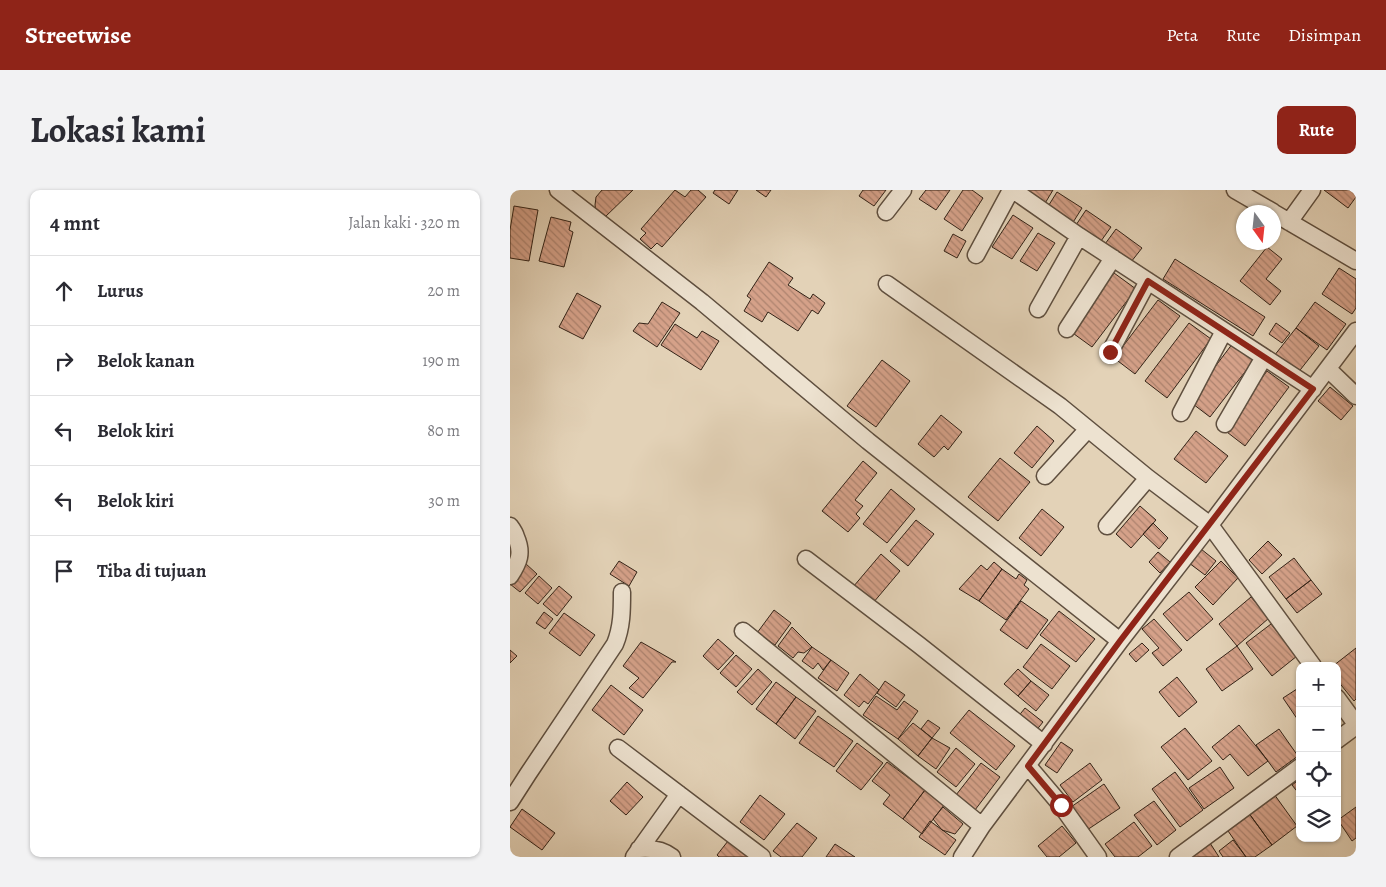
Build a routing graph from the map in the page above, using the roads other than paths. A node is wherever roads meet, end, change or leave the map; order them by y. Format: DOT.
graph roads {
  1 [pos="558,190"];
  2 [pos="903,190"];
  3 [pos="1012,190"];
  4 [pos="1235,190"];
  5 [pos="1312,190"];
  6 [pos="1260,205"];
  7 [pos="886,212"];
  8 [pos="1281,218"];
  9 [pos="1289,222"];
  10 [pos="1079,236"];
  11 [pos="976,255"];
  12 [pos="1112,258"];
  13 [pos="1356,261"];
  14 [pos="1148,281"];
  15 [pos="887,284"];
  16 [pos="1038,309"];
  17 [pos="1067,329"];
  18 [pos="1224,331"];
  19 [pos="1356,331"];
  20 [pos="1110,352"];
  21 [pos="1264,357"];
  22 [pos="1328,369"];
  23 [pos="1313,389"];
  24 [pos="1356,396"];
  25 [pos="1180,413"];
  26 [pos="1225,424"];
  27 [pos="1088,428"];
  28 [pos="1045,476"];
  29 [pos="1148,478"];
  30 [pos="1210,525"];
  31 [pos="510,526"];
  32 [pos="1107,526"];
  33 [pos="806,559"];
  34 [pos="510,576"];
  35 [pos="622,592"];
  36 [pos="743,631"];
  37 [pos="1120,641"];
  38 [pos="1310,662"];
  39 [pos="1341,704"];
  40 [pos="1356,725"];
  41 [pos="1341,737"];
  42 [pos="1044,744"];
  43 [pos="618,748"];
  44 [pos="1028,766"];
  45 [pos="1296,770"];
  46 [pos="679,794"];
  47 [pos="510,802"];
  48 [pos="982,826"];
  49 [pos="637,853"];
  50 [pos="672,857"];
  51 [pos="762,857"];
  52 [pos="962,857"];
  53 [pos="1098,857"];
  54 [pos="1178,857"];
  1 -- 37 [label="street"];
  2 -- 7 [label="street"];
  3 -- 10 [label="street"];
  3 -- 11 [label="street"];
  4 -- 6 [label="street"];
  5 -- 9 [label="street"];
  8 -- 9 [label="street"];
  9 -- 13 [label="street"];
  10 -- 12 [label="street"];
  10 -- 16 [label="street"];
  12 -- 14 [label="street"];
  12 -- 17 [label="street"];
  14 -- 18 [label="street"];
  14 -- 20 [label="street"];
  15 -- 27 [label="street"];
  18 -- 21 [label="street"];
  18 -- 25 [label="street"];
  19 -- 22 [label="street"];
  21 -- 23 [label="street"];
  21 -- 26 [label="street"];
  22 -- 23 [label="street"];
  22 -- 24 [label="street"];
  23 -- 30 [label="street"];
  27 -- 28 [label="street"];
  27 -- 29 [label="street"];
  29 -- 30 [label="street"];
  29 -- 32 [label="street"];
  30 -- 37 [label="street"];
  30 -- 38 [label="street"];
  31 -- 34 [label="street"];
  33 -- 42 [label="street"];
  35 -- 47 [label="street"];
  36 -- 48 [label="street"];
  37 -- 42 [label="street"];
  39 -- 40 [label="street"];
  40 -- 41 [label="street"];
  42 -- 44 [label="street"];
  43 -- 46 [label="street"];
  44 -- 48 [label="street"];
  44 -- 53 [label="street"];
  45 -- 54 [label="street"];
  46 -- 49 [label="street"];
  46 -- 51 [label="street"];
  48 -- 52 [label="street"];
  49 -- 50 [label="street"];
}
